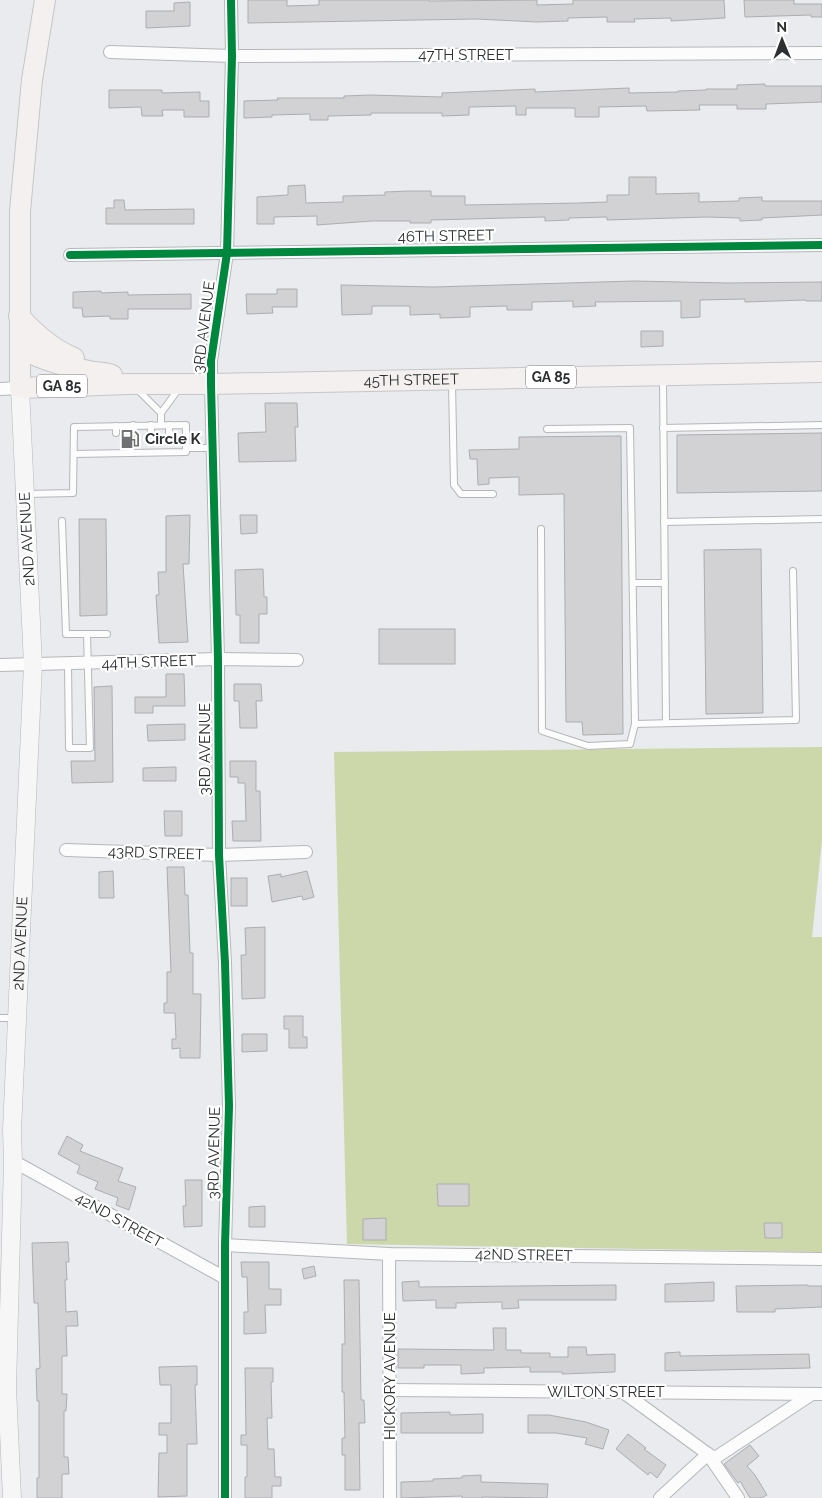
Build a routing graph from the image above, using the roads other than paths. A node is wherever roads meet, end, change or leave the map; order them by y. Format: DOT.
graph roads {
  1 [pos="45,0"];
  2 [pos="231,0"];
  3 [pos="110,52"];
  4 [pos="822,53"];
  5 [pos="232,56"];
  6 [pos="822,245"];
  7 [pos="227,253"];
  8 [pos="70,255"];
  9 [pos="20,316"];
  10 [pos="20,346"];
  11 [pos="822,372"];
  12 [pos="107,373"];
  13 [pos="663,375"];
  14 [pos="452,379"];
  15 [pos="184,383"];
  16 [pos="128,384"];
  17 [pos="211,384"];
  18 [pos="20,388"];
  19 [pos="0,389"];
  20 [pos="161,413"];
  21 [pos="161,424"];
  22 [pos="133,425"];
  23 [pos="151,425"];
  24 [pos="169,425"];
  25 [pos="116,426"];
  26 [pos="822,426"];
  27 [pos="663,428"];
  28 [pos="547,429"];
  29 [pos="169,432"];
  30 [pos="134,433"];
  31 [pos="151,433"];
  32 [pos="116,434"];
  33 [pos="88,445"];
  34 [pos="101,445"];
  35 [pos="116,445"];
  36 [pos="151,445"];
  37 [pos="186,448"];
  38 [pos="213,448"];
  39 [pos="101,453"];
  40 [pos="117,453"];
  41 [pos="151,453"];
  42 [pos="74,454"];
  43 [pos="88,454"];
  44 [pos="24,494"];
  45 [pos="493,494"];
  46 [pos="822,519"];
  47 [pos="62,521"];
  48 [pos="664,522"];
  49 [pos="541,529"];
  50 [pos="793,571"];
  51 [pos="633,583"];
  52 [pos="665,583"];
  53 [pos="87,634"];
  54 [pos="107,634"];
  55 [pos="218,659"];
  56 [pos="297,660"];
  57 [pos="68,664"];
  58 [pos="87,664"];
  59 [pos="0,665"];
  60 [pos="33,665"];
  61 [pos="666,723"];
  62 [pos="635,724"];
  63 [pos="66,850"];
  64 [pos="306,852"];
  65 [pos="219,855"];
  66 [pos="9,1018"];
  67 [pos="6,1128"];
  68 [pos="13,1161"];
  69 [pos="226,1245"];
  70 [pos="389,1254"];
  71 [pos="822,1259"];
  72 [pos="225,1278"];
  73 [pos="4,1388"];
  74 [pos="391,1390"];
  75 [pos="623,1392"];
  76 [pos="817,1394"];
  77 [pos="708,1454"];
  78 [pos="12,1498"];
  79 [pos="225,1498"];
  80 [pos="390,1498"];
  81 [pos="660,1498"];
  82 [pos="738,1498"];
  1 -- 9 [label="main road"];
  2 -- 5 [label="street, 3RD AVENUE"];
  3 -- 5 [label="street, 47TH STREET"];
  4 -- 5 [label="street, 47TH STREET"];
  5 -- 7 [label="street, 3RD AVENUE"];
  6 -- 7 [label="street, 46TH STREET"];
  7 -- 8 [label="street, 46TH STREET"];
  7 -- 17 [label="street, 3RD AVENUE"];
  9 -- 10 [label="main road"];
  9 -- 12 [label="main road"];
  10 -- 12 [label="main road"];
  10 -- 18 [label="main road"];
  11 -- 13 [label="main road, 45TH STREET / GA 85"];
  12 -- 16 [label="main road"];
  13 -- 14 [label="main road, 45TH STREET / GA 85"];
  13 -- 27 [label="lane"];
  14 -- 17 [label="main road, 45TH STREET / GA 85"];
  14 -- 45 [label="lane"];
  15 -- 16 [label="main road, 45TH STREET / GA 85"];
  15 -- 17 [label="main road, 45TH STREET / GA 85"];
  15 -- 20 [label="lane"];
  16 -- 18 [label="main road, 45TH STREET / GA 85"];
  16 -- 20 [label="lane"];
  17 -- 38 [label="street, 3RD AVENUE"];
  18 -- 19 [label="street, 45TH STREET"];
  18 -- 44 [label="main road, 2ND AVENUE / GA 85"];
  20 -- 21 [label="lane"];
  21 -- 23 [label="lane"];
  21 -- 24 [label="lane"];
  22 -- 23 [label="lane"];
  22 -- 25 [label="lane"];
  22 -- 30 [label="lane"];
  23 -- 31 [label="lane"];
  24 -- 29 [label="lane"];
  24 -- 37 [label="lane"];
  25 -- 32 [label="lane"];
  25 -- 42 [label="lane"];
  26 -- 27 [label="lane"];
  27 -- 48 [label="lane"];
  28 -- 51 [label="lane"];
  33 -- 43 [label="lane"];
  34 -- 39 [label="lane"];
  35 -- 40 [label="lane"];
  36 -- 41 [label="lane"];
  37 -- 38 [label="lane"];
  37 -- 41 [label="lane"];
  38 -- 55 [label="street, 3RD AVENUE"];
  39 -- 40 [label="lane"];
  39 -- 43 [label="lane"];
  40 -- 41 [label="lane"];
  42 -- 43 [label="lane"];
  42 -- 44 [label="lane"];
  44 -- 60 [label="main road, 2ND AVENUE / GA 85"];
  46 -- 48 [label="lane"];
  47 -- 53 [label="lane"];
  48 -- 52 [label="lane"];
  49 -- 62 [label="lane"];
  50 -- 61 [label="lane"];
  51 -- 52 [label="lane"];
  51 -- 62 [label="lane"];
  52 -- 61 [label="lane"];
  53 -- 54 [label="lane"];
  53 -- 58 [label="lane"];
  55 -- 56 [label="street, 44TH STREET"];
  55 -- 58 [label="street, 44TH STREET"];
  55 -- 65 [label="street, 3RD AVENUE"];
  57 -- 58 [label="street, 44TH STREET"];
  57 -- 58 [label="lane"];
  57 -- 60 [label="street, 44TH STREET"];
  59 -- 60 [label="street, 44TH STREET"];
  60 -- 66 [label="main road, 2ND AVENUE / GA 85"];
  61 -- 62 [label="lane"];
  63 -- 65 [label="street, 43RD STREET"];
  64 -- 65 [label="street, 43RD STREET"];
  65 -- 69 [label="street, 3RD AVENUE"];
  66 -- 67 [label="main road, 2ND AVENUE / GA 85"];
  67 -- 68 [label="main road, 2ND AVENUE / GA 85"];
  68 -- 72 [label="street, 42ND STREET"];
  68 -- 73 [label="main road, 2ND AVENUE / GA 85"];
  69 -- 70 [label="street, 42ND STREET"];
  69 -- 72 [label="street, 3RD AVENUE"];
  70 -- 71 [label="street, 42ND STREET"];
  70 -- 74 [label="street, HICKORY AVENUE"];
  72 -- 79 [label="street, 3RD AVENUE"];
  73 -- 78 [label="main road, 2ND AVENUE / GA 85"];
  74 -- 75 [label="street, WILTON STREET"];
  74 -- 80 [label="street, HICKORY AVENUE"];
  75 -- 76 [label="street, WILTON STREET"];
  75 -- 77 [label="street"];
  76 -- 77 [label="street"];
  77 -- 81 [label="street"];
  77 -- 82 [label="street"];
}
